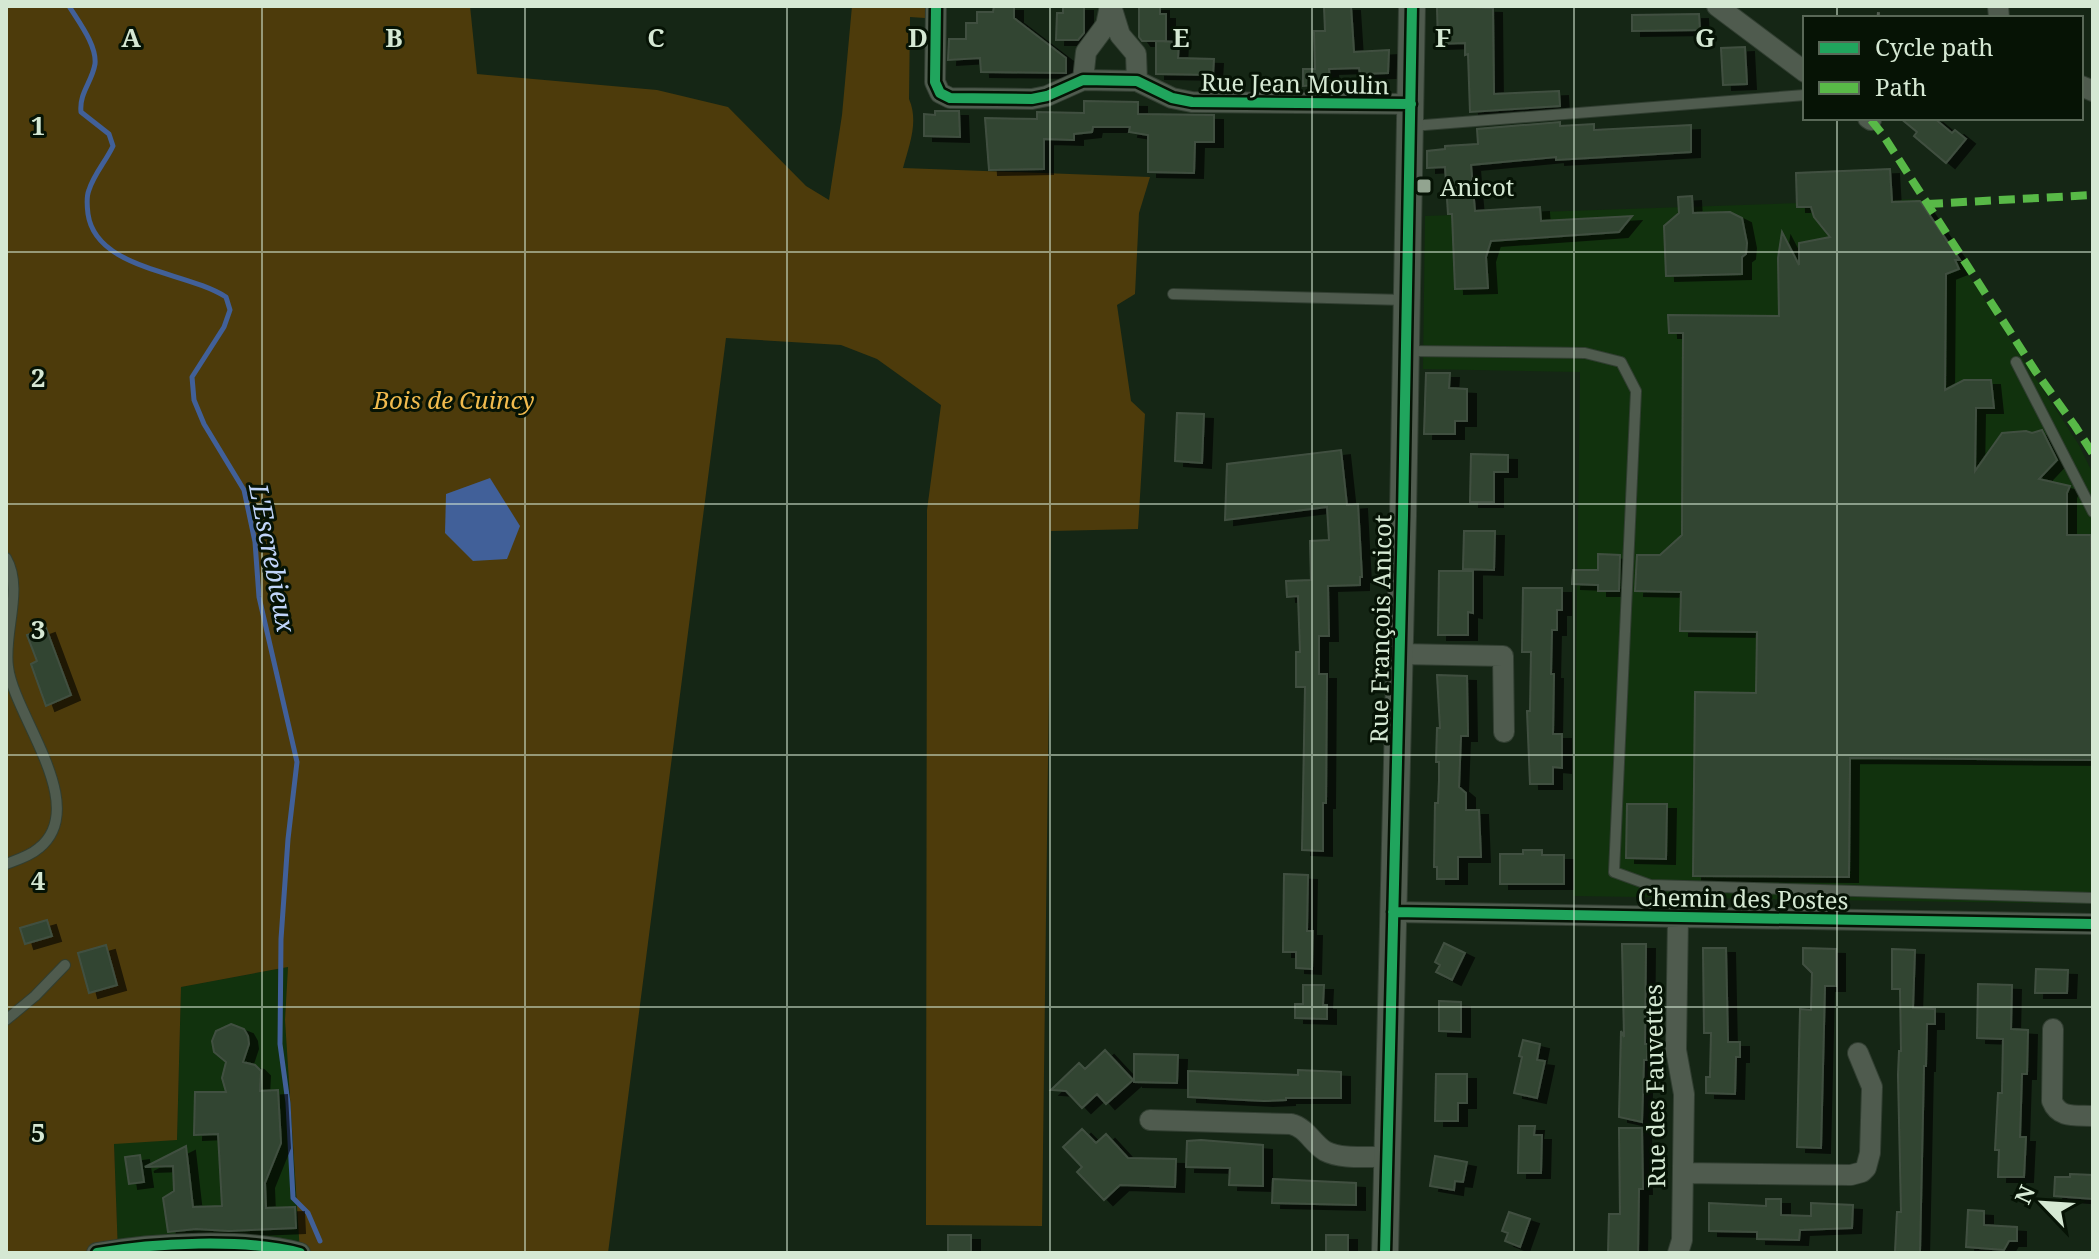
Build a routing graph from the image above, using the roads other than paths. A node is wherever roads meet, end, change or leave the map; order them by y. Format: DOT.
graph roads {
  1 [pos="936,6"];
  2 [pos="1110,6"];
  3 [pos="1412,6"];
  4 [pos="1717,6"];
  5 [pos="1803,70"];
  6 [pos="1083,80"];
  7 [pos="1137,81"];
  8 [pos="1803,95"];
  9 [pos="1411,115"];
  10 [pos="1173,294"];
  11 [pos="1407,300"];
  12 [pos="1406,351"];
  13 [pos="2016,362"];
  14 [pos="2093,512"];
  15 [pos="6,558"];
  16 [pos="1400,654"];
  17 [pos="1504,732"];
  18 [pos="6,864"];
  19 [pos="2093,898"];
  20 [pos="1393,912"];
  21 [pos="1678,917"];
  22 [pos="2093,924"];
  23 [pos="65,965"];
  24 [pos="6,1020"];
  25 [pos="2053,1029"];
  26 [pos="1858,1053"];
  27 [pos="2093,1116"];
  28 [pos="1150,1120"];
  29 [pos="1389,1157"];
  30 [pos="1683,1173"];
  31 [pos="97,1253"];
  32 [pos="300,1253"];
  33 [pos="1385,1253"];
  34 [pos="1678,1253"];
  1 -- 6 [label="street, Rue Jean Moulin"];
  2 -- 6 [label="street"];
  2 -- 7 [label="street"];
  3 -- 9 [label="street, Rue François Anicot"];
  4 -- 5 [label="street"];
  6 -- 7 [label="street, Rue Jean Moulin"];
  7 -- 9 [label="street, Rue Jean Moulin"];
  8 -- 9 [label="lane"];
  9 -- 11 [label="street, Rue François Anicot"];
  10 -- 11 [label="lane"];
  11 -- 12 [label="street, Rue François Anicot"];
  12 -- 16 [label="street, Rue François Anicot"];
  12 -- 19 [label="lane"];
  13 -- 14 [label="lane"];
  15 -- 18 [label="lane"];
  16 -- 17 [label="street"];
  16 -- 20 [label="street, Rue François Anicot"];
  20 -- 21 [label="street, Chemin des Postes"];
  20 -- 29 [label="street, Rue François Anicot"];
  21 -- 22 [label="street, Chemin des Postes"];
  21 -- 30 [label="street, Rue des Fauvettes"];
  23 -- 24 [label="lane"];
  25 -- 27 [label="street"];
  26 -- 30 [label="street"];
  28 -- 29 [label="street"];
  29 -- 33 [label="street, Rue François Anicot"];
  30 -- 34 [label="street, Rue des Fauvettes"];
  31 -- 32 [label="street"];
}
